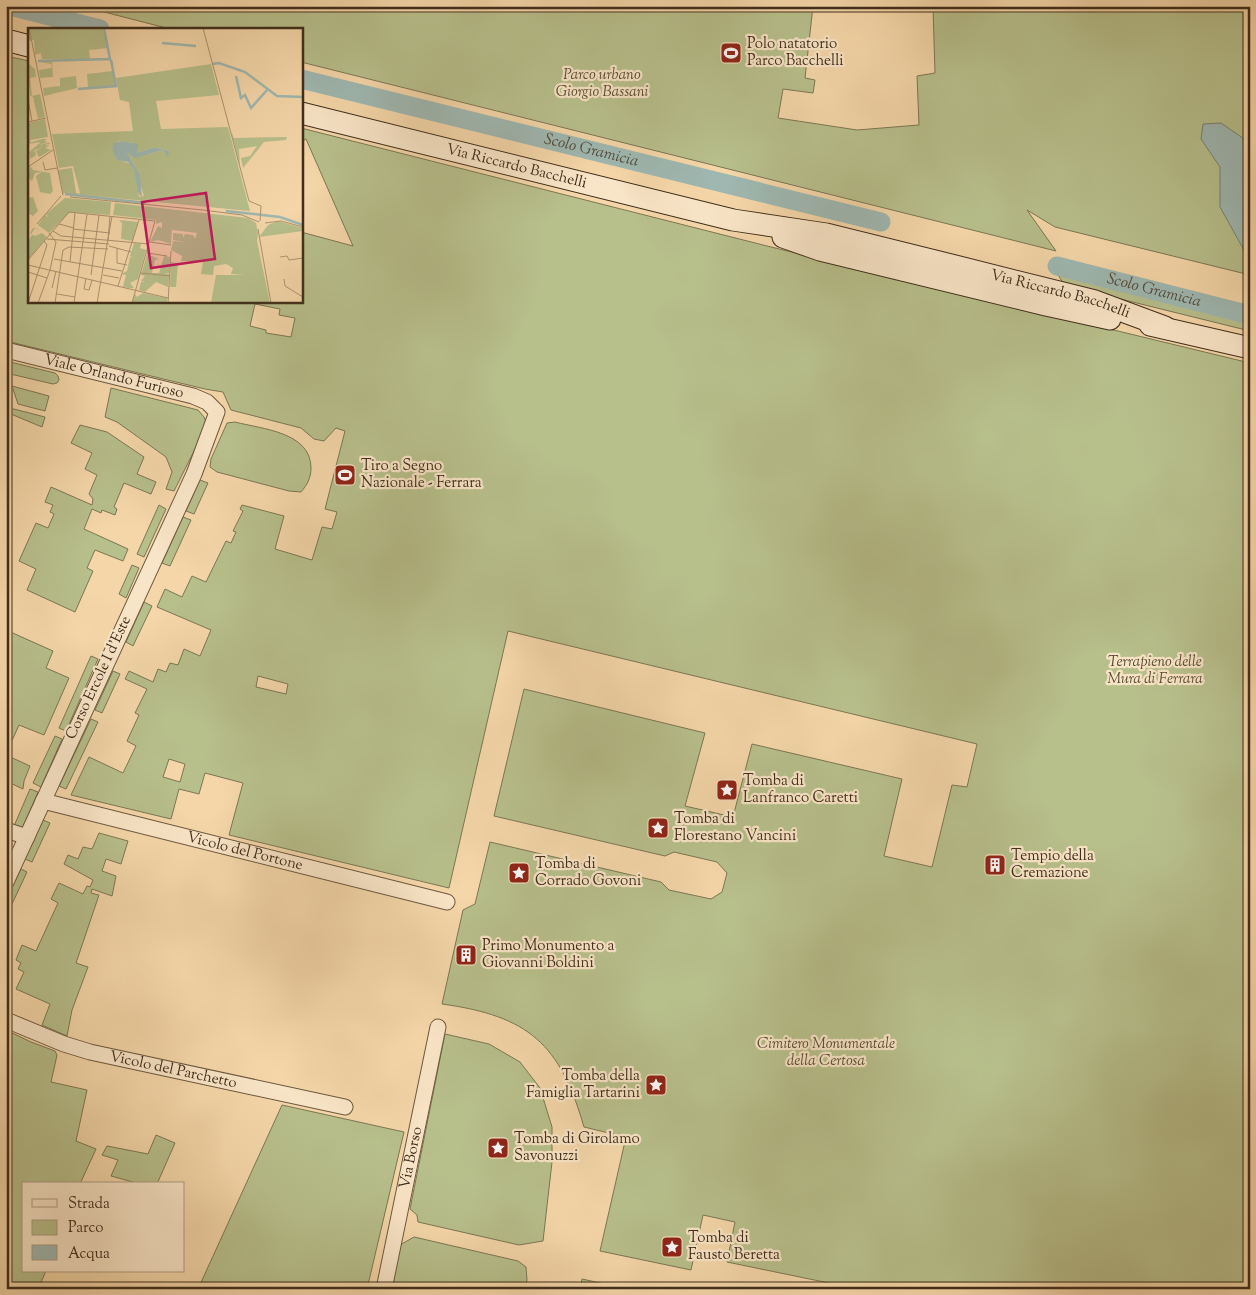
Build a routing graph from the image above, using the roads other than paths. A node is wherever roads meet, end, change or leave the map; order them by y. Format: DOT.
graph roads {
  1 [pos="6,40"];
  2 [pos="28,46"];
  3 [pos="302,113"];
  4 [pos="1250,348"];
  5 [pos="6,350"];
  6 [pos="207,441"];
  7 [pos="43,801"];
  8 [pos="6,830"];
  9 [pos="27,837"];
  10 [pos="6,882"];
  11 [pos="446,902"];
  12 [pos="6,1020"];
  13 [pos="438,1027"];
  14 [pos="344,1107"];
  15 [pos="384,1289"];
  1 -- 2 [label="main road"];
  3 -- 4 [label="main road, Via Riccardo Bacchelli"];
  5 -- 6 [label="street, Viale Orlando Furioso"];
  6 -- 7 [label="street, Corso Ercole I d'Este"];
  7 -- 9 [label="street, Corso Ercole I d'Este"];
  7 -- 11 [label="street, Vicolo del Portone"];
  8 -- 9 [label="street"];
  9 -- 10 [label="street, Corso Ercole I d'Este"];
  12 -- 14 [label="street, Vicolo del Parchetto"];
  13 -- 15 [label="street, Via Borso"];
}
